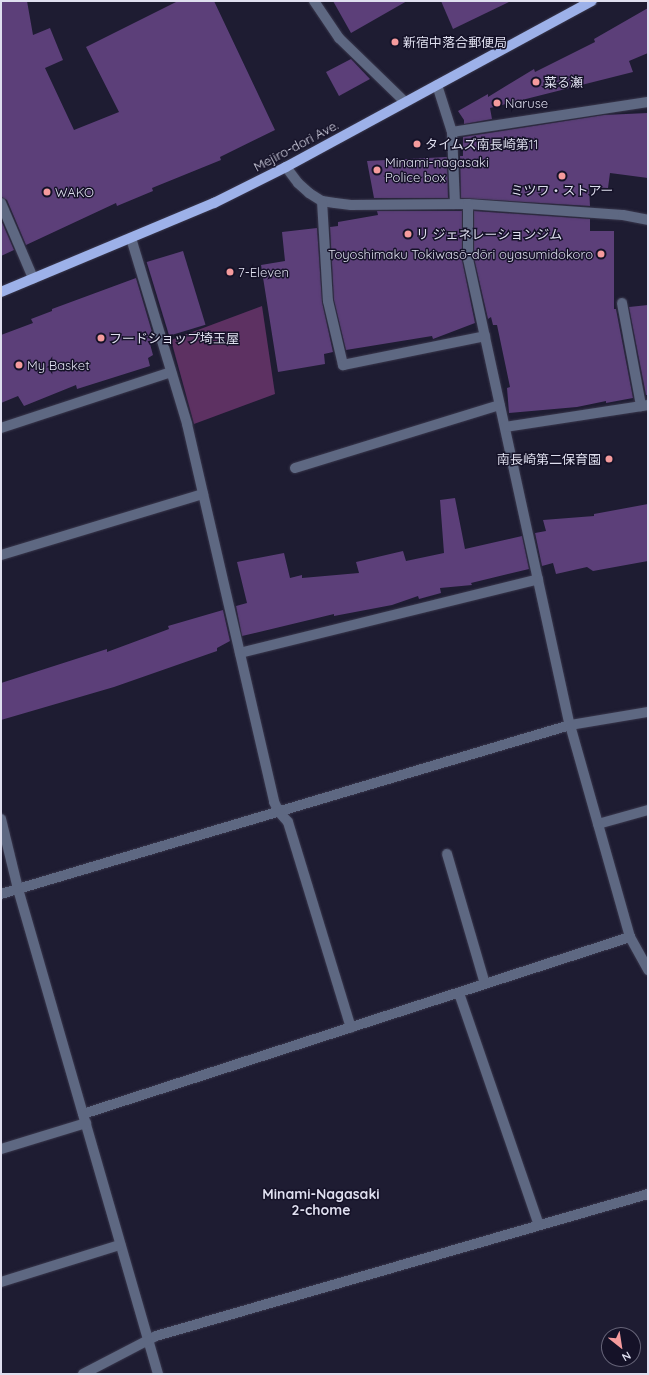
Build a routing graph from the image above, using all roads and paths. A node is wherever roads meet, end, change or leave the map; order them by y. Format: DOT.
graph roads {
  1 [pos="314,1"];
  2 [pos="592,1"];
  3 [pos="437,84"];
  4 [pos="405,102"];
  5 [pos="648,102"];
  6 [pos="452,132"];
  7 [pos="286,167"];
  8 [pos="322,201"];
  9 [pos="1,203"];
  10 [pos="455,204"];
  11 [pos="468,204"];
  12 [pos="648,220"];
  13 [pos="131,238"];
  14 [pos="33,278"];
  15 [pos="1,292"];
  16 [pos="622,303"];
  17 [pos="485,336"];
  18 [pos="171,372"];
  19 [pos="500,405"];
  20 [pos="645,406"];
  21 [pos="505,427"];
  22 [pos="1,428"];
  23 [pos="295,468"];
  24 [pos="203,494"];
  25 [pos="1,555"];
  26 [pos="538,579"];
  27 [pos="240,653"];
  28 [pos="648,712"];
  29 [pos="570,725"];
  30 [pos="648,810"];
  31 [pos="279,812"];
  32 [pos="1,819"];
  33 [pos="598,824"];
  34 [pos="447,854"];
  35 [pos="18,889"];
  36 [pos="1,894"];
  37 [pos="630,937"];
  38 [pos="644,953"];
  39 [pos="648,970"];
  40 [pos="485,984"];
  41 [pos="459,993"];
  42 [pos="351,1028"];
  43 [pos="84,1118"];
  44 [pos="1,1149"];
  45 [pos="648,1194"];
  46 [pos="539,1225"];
  47 [pos="120,1245"];
  48 [pos="1,1282"];
  49 [pos="148,1340"];
  50 [pos="83,1374"];
  51 [pos="158,1374"];
  1 -- 4 [label="street"];
  2 -- 3 [label="main road, Mejiro-dori Ave."];
  3 -- 4 [label="main road, Mejiro-dori Ave."];
  3 -- 6 [label="street"];
  4 -- 7 [label="main road, Mejiro-dori Ave."];
  5 -- 6 [label="street"];
  6 -- 10 [label="street"];
  7 -- 8 [label="street"];
  7 -- 13 [label="main road, Mejiro-dori Ave."];
  8 -- 10 [label="street"];
  8 -- 17 [label="street"];
  9 -- 14 [label="street"];
  10 -- 11 [label="street"];
  11 -- 12 [label="street"];
  11 -- 17 [label="street"];
  13 -- 14 [label="main road, Mejiro-dori Ave."];
  13 -- 18 [label="street"];
  14 -- 15 [label="main road, Mejiro-dori Ave."];
  16 -- 20 [label="street"];
  17 -- 19 [label="street"];
  18 -- 22 [label="street"];
  18 -- 24 [label="street"];
  19 -- 21 [label="street"];
  19 -- 23 [label="street"];
  20 -- 21 [label="street"];
  21 -- 26 [label="street"];
  24 -- 25 [label="street"];
  24 -- 27 [label="street"];
  26 -- 27 [label="street"];
  26 -- 29 [label="street"];
  27 -- 31 [label="street"];
  28 -- 29 [label="street"];
  29 -- 31 [label="street"];
  29 -- 33 [label="street"];
  30 -- 33 [label="street"];
  31 -- 35 [label="street"];
  31 -- 42 [label="street"];
  32 -- 35 [label="street"];
  33 -- 37 [label="street"];
  34 -- 40 [label="street"];
  35 -- 36 [label="street"];
  35 -- 43 [label="street"];
  37 -- 38 [label="street"];
  37 -- 40 [label="street"];
  38 -- 39 [label="street"];
  40 -- 41 [label="street"];
  41 -- 42 [label="street"];
  41 -- 46 [label="street"];
  42 -- 43 [label="street"];
  43 -- 44 [label="street"];
  43 -- 47 [label="street"];
  45 -- 46 [label="street"];
  46 -- 49 [label="street"];
  47 -- 48 [label="street"];
  47 -- 49 [label="street"];
  49 -- 50 [label="street"];
  49 -- 51 [label="street"];
}
